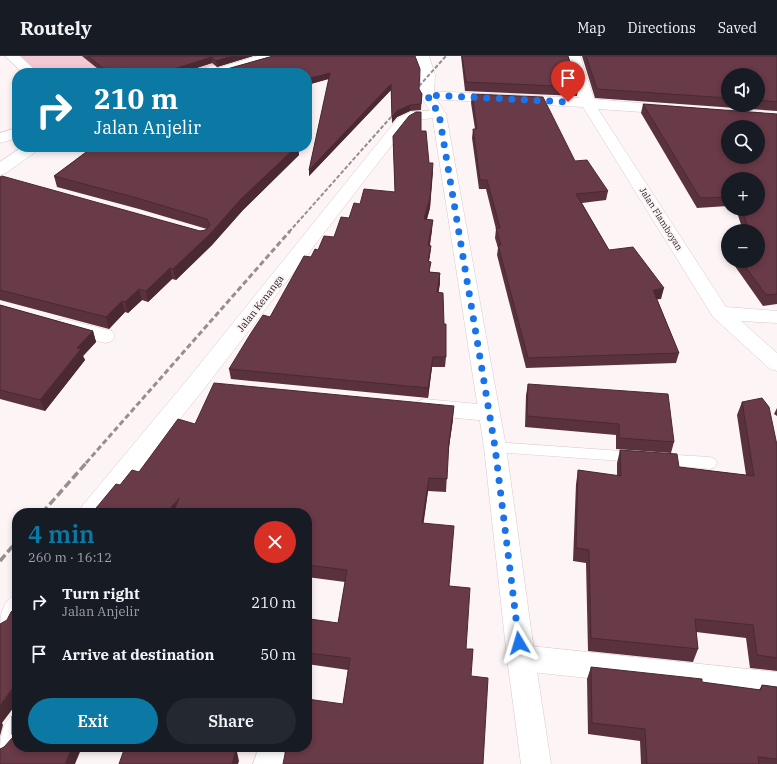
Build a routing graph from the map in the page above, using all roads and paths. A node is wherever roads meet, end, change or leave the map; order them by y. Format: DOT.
graph roads {
  1 [pos="273,56"];
  2 [pos="422,56"];
  3 [pos="573,56"];
  4 [pos="19,57"];
  5 [pos="27,68"];
  6 [pos="233,68"];
  7 [pos="427,95"];
  8 [pos="588,104"];
  9 [pos="682,110"];
  10 [pos="439,114"];
  11 [pos="12,134"];
  12 [pos="0,138"];
  13 [pos="25,152"];
  14 [pos="0,170"];
  15 [pos="720,313"];
  16 [pos="777,317"];
  17 [pos="45,320"];
  18 [pos="105,336"];
  19 [pos="777,364"];
  20 [pos="195,385"];
  21 [pos="219,387"];
  22 [pos="402,404"];
  23 [pos="489,413"];
  24 [pos="495,447"];
  25 [pos="710,463"];
  26 [pos="95,508"];
  27 [pos="12,611"];
  28 [pos="0,626"];
  29 [pos="521,658"];
  30 [pos="777,685"];
  31 [pos="12,732"];
  32 [pos="0,747"];
  33 [pos="272,752"];
  34 [pos="268,764"];
  35 [pos="536,764"];
  1 -- 6 [label="street"];
  2 -- 7 [label="street"];
  3 -- 8 [label="street, Jalan Flamboyan"];
  4 -- 5 [label="street"];
  7 -- 8 [label="street"];
  7 -- 10 [label="street"];
  8 -- 9 [label="street"];
  8 -- 15 [label="street, Jalan Flamboyan"];
  10 -- 20 [label="street, Jalan Kenanga"];
  10 -- 23 [label="street"];
  11 -- 12 [label="street"];
  13 -- 14 [label="street"];
  15 -- 16 [label="street"];
  15 -- 19 [label="street, Jalan Flamboyan"];
  17 -- 18 [label="street"];
  20 -- 21 [label="street"];
  20 -- 26 [label="street, Jalan Kenanga"];
  22 -- 23 [label="street"];
  23 -- 24 [label="street"];
  24 -- 25 [label="lane"];
  24 -- 29 [label="street"];
  27 -- 28 [label="street"];
  29 -- 30 [label="street"];
  29 -- 35 [label="street"];
  31 -- 32 [label="street"];
  33 -- 34 [label="street"];
}
